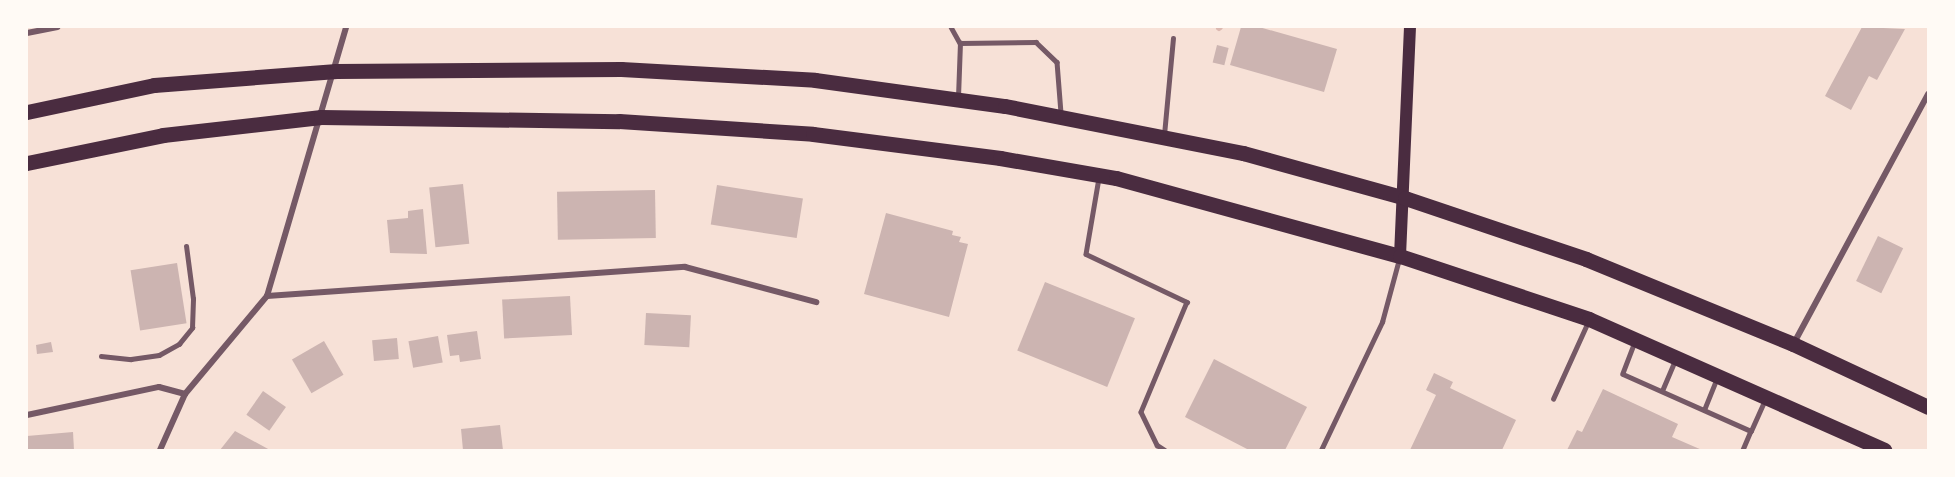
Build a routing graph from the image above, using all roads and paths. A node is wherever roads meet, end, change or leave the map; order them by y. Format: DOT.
graph roads {
  1 [pos="57,27"];
  2 [pos="346,27"];
  3 [pos="951,27"];
  4 [pos="1410,27"];
  5 [pos="27,33"];
  6 [pos="1173,38"];
  7 [pos="960,43"];
  8 [pos="336,71"];
  9 [pos="1928,94"];
  10 [pos="958,100"];
  11 [pos="27,112"];
  12 [pos="1062,116"];
  13 [pos="321,117"];
  14 [pos="1164,137"];
  15 [pos="27,164"];
  16 [pos="1100,175"];
  17 [pos="1405,198"];
  18 [pos="186,246"];
  19 [pos="1400,256"];
  20 [pos="267,296"];
  21 [pos="816,302"];
  22 [pos="1589,319"];
  23 [pos="1636,339"];
  24 [pos="1793,344"];
  25 [pos="102,356"];
  26 [pos="1676,357"];
  27 [pos="1718,375"];
  28 [pos="1662,391"];
  29 [pos="185,394"];
  30 [pos="1766,396"];
  31 [pos="1553,399"];
  32 [pos="1928,407"];
  33 [pos="1704,410"];
  34 [pos="27,415"];
  35 [pos="1751,431"];
  36 [pos="160,450"];
  37 [pos="1165,450"];
  38 [pos="1321,450"];
  39 [pos="1743,450"];
  40 [pos="1884,450"];
  1 -- 5 [label="street"];
  2 -- 8 [label="street"];
  3 -- 7 [label="lane"];
  4 -- 17 [label="main road"];
  6 -- 14 [label="lane"];
  7 -- 10 [label="lane"];
  7 -- 12 [label="lane"];
  8 -- 10 [label="main road"];
  8 -- 11 [label="main road"];
  8 -- 13 [label="street"];
  9 -- 24 [label="street"];
  10 -- 12 [label="main road"];
  12 -- 14 [label="main road"];
  13 -- 15 [label="main road"];
  13 -- 16 [label="main road"];
  13 -- 20 [label="street"];
  14 -- 17 [label="main road"];
  16 -- 19 [label="main road"];
  16 -- 37 [label="lane"];
  17 -- 19 [label="main road"];
  17 -- 24 [label="main road"];
  18 -- 25 [label="lane"];
  19 -- 22 [label="main road"];
  19 -- 38 [label="lane"];
  20 -- 21 [label="street"];
  20 -- 29 [label="street"];
  22 -- 23 [label="main road"];
  22 -- 31 [label="lane"];
  23 -- 26 [label="main road"];
  23 -- 28 [label="lane"];
  24 -- 32 [label="main road"];
  26 -- 27 [label="main road"];
  26 -- 28 [label="lane"];
  27 -- 30 [label="main road"];
  27 -- 33 [label="lane"];
  28 -- 33 [label="lane"];
  29 -- 34 [label="street"];
  29 -- 36 [label="street"];
  30 -- 35 [label="lane"];
  30 -- 40 [label="main road"];
  33 -- 35 [label="lane"];
  35 -- 39 [label="lane"];
}
